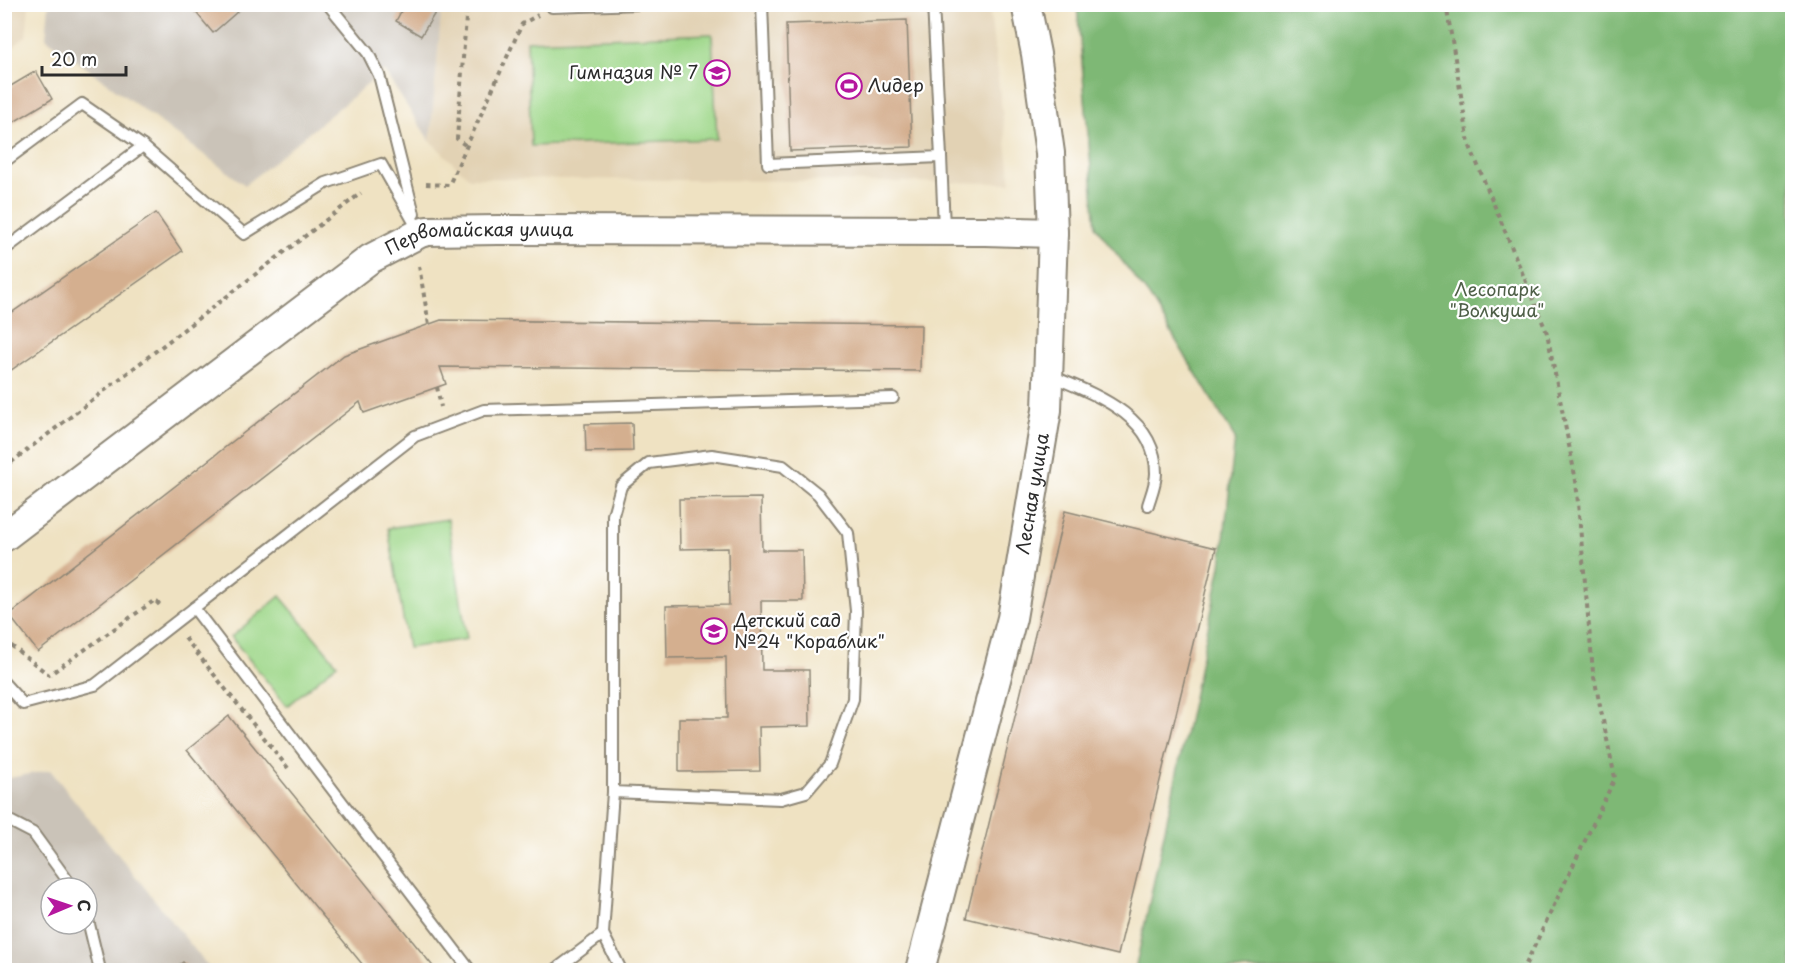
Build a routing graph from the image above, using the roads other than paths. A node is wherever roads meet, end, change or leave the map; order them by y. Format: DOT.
graph roads {
  1 [pos="328,4"];
  2 [pos="640,4"];
  3 [pos="762,4"];
  4 [pos="933,4"];
  5 [pos="1026,4"];
  6 [pos="552,6"];
  7 [pos="143,146"];
  8 [pos="941,157"];
  9 [pos="4,162"];
  10 [pos="944,231"];
  11 [pos="1053,233"];
  12 [pos="419,246"];
  13 [pos="4,250"];
  14 [pos="1048,375"];
  15 [pos="893,398"];
  16 [pos="1148,505"];
  17 [pos="4,537"];
  18 [pos="194,608"];
  19 [pos="4,682"];
  20 [pos="613,792"];
  21 [pos="4,818"];
  22 [pos="64,876"];
  23 [pos="603,934"];
  24 [pos="92,936"];
  25 [pos="100,970"];
  26 [pos="470,970"];
  27 [pos="555,970"];
  28 [pos="621,970"];
  29 [pos="920,970"];
  1 -- 12 [label="lane"];
  2 -- 6 [label="lane"];
  3 -- 8 [label="lane"];
  4 -- 8 [label="lane"];
  5 -- 11 [label="street, Лесная улица"];
  7 -- 9 [label="lane"];
  7 -- 12 [label="lane"];
  7 -- 13 [label="lane"];
  8 -- 10 [label="lane"];
  10 -- 11 [label="street, Первомайская улица"];
  10 -- 12 [label="street, Первомайская улица"];
  11 -- 14 [label="street, Лесная улица"];
  12 -- 17 [label="street, Первомайская улица"];
  14 -- 16 [label="lane"];
  14 -- 29 [label="street, Лесная улица"];
  15 -- 18 [label="lane"];
  18 -- 19 [label="lane"];
  18 -- 26 [label="lane"];
  20 -- 20 [label="lane"];
  20 -- 23 [label="lane"];
  21 -- 22 [label="lane"];
  23 -- 27 [label="lane"];
  23 -- 28 [label="lane"];
  24 -- 25 [label="lane"];
}
